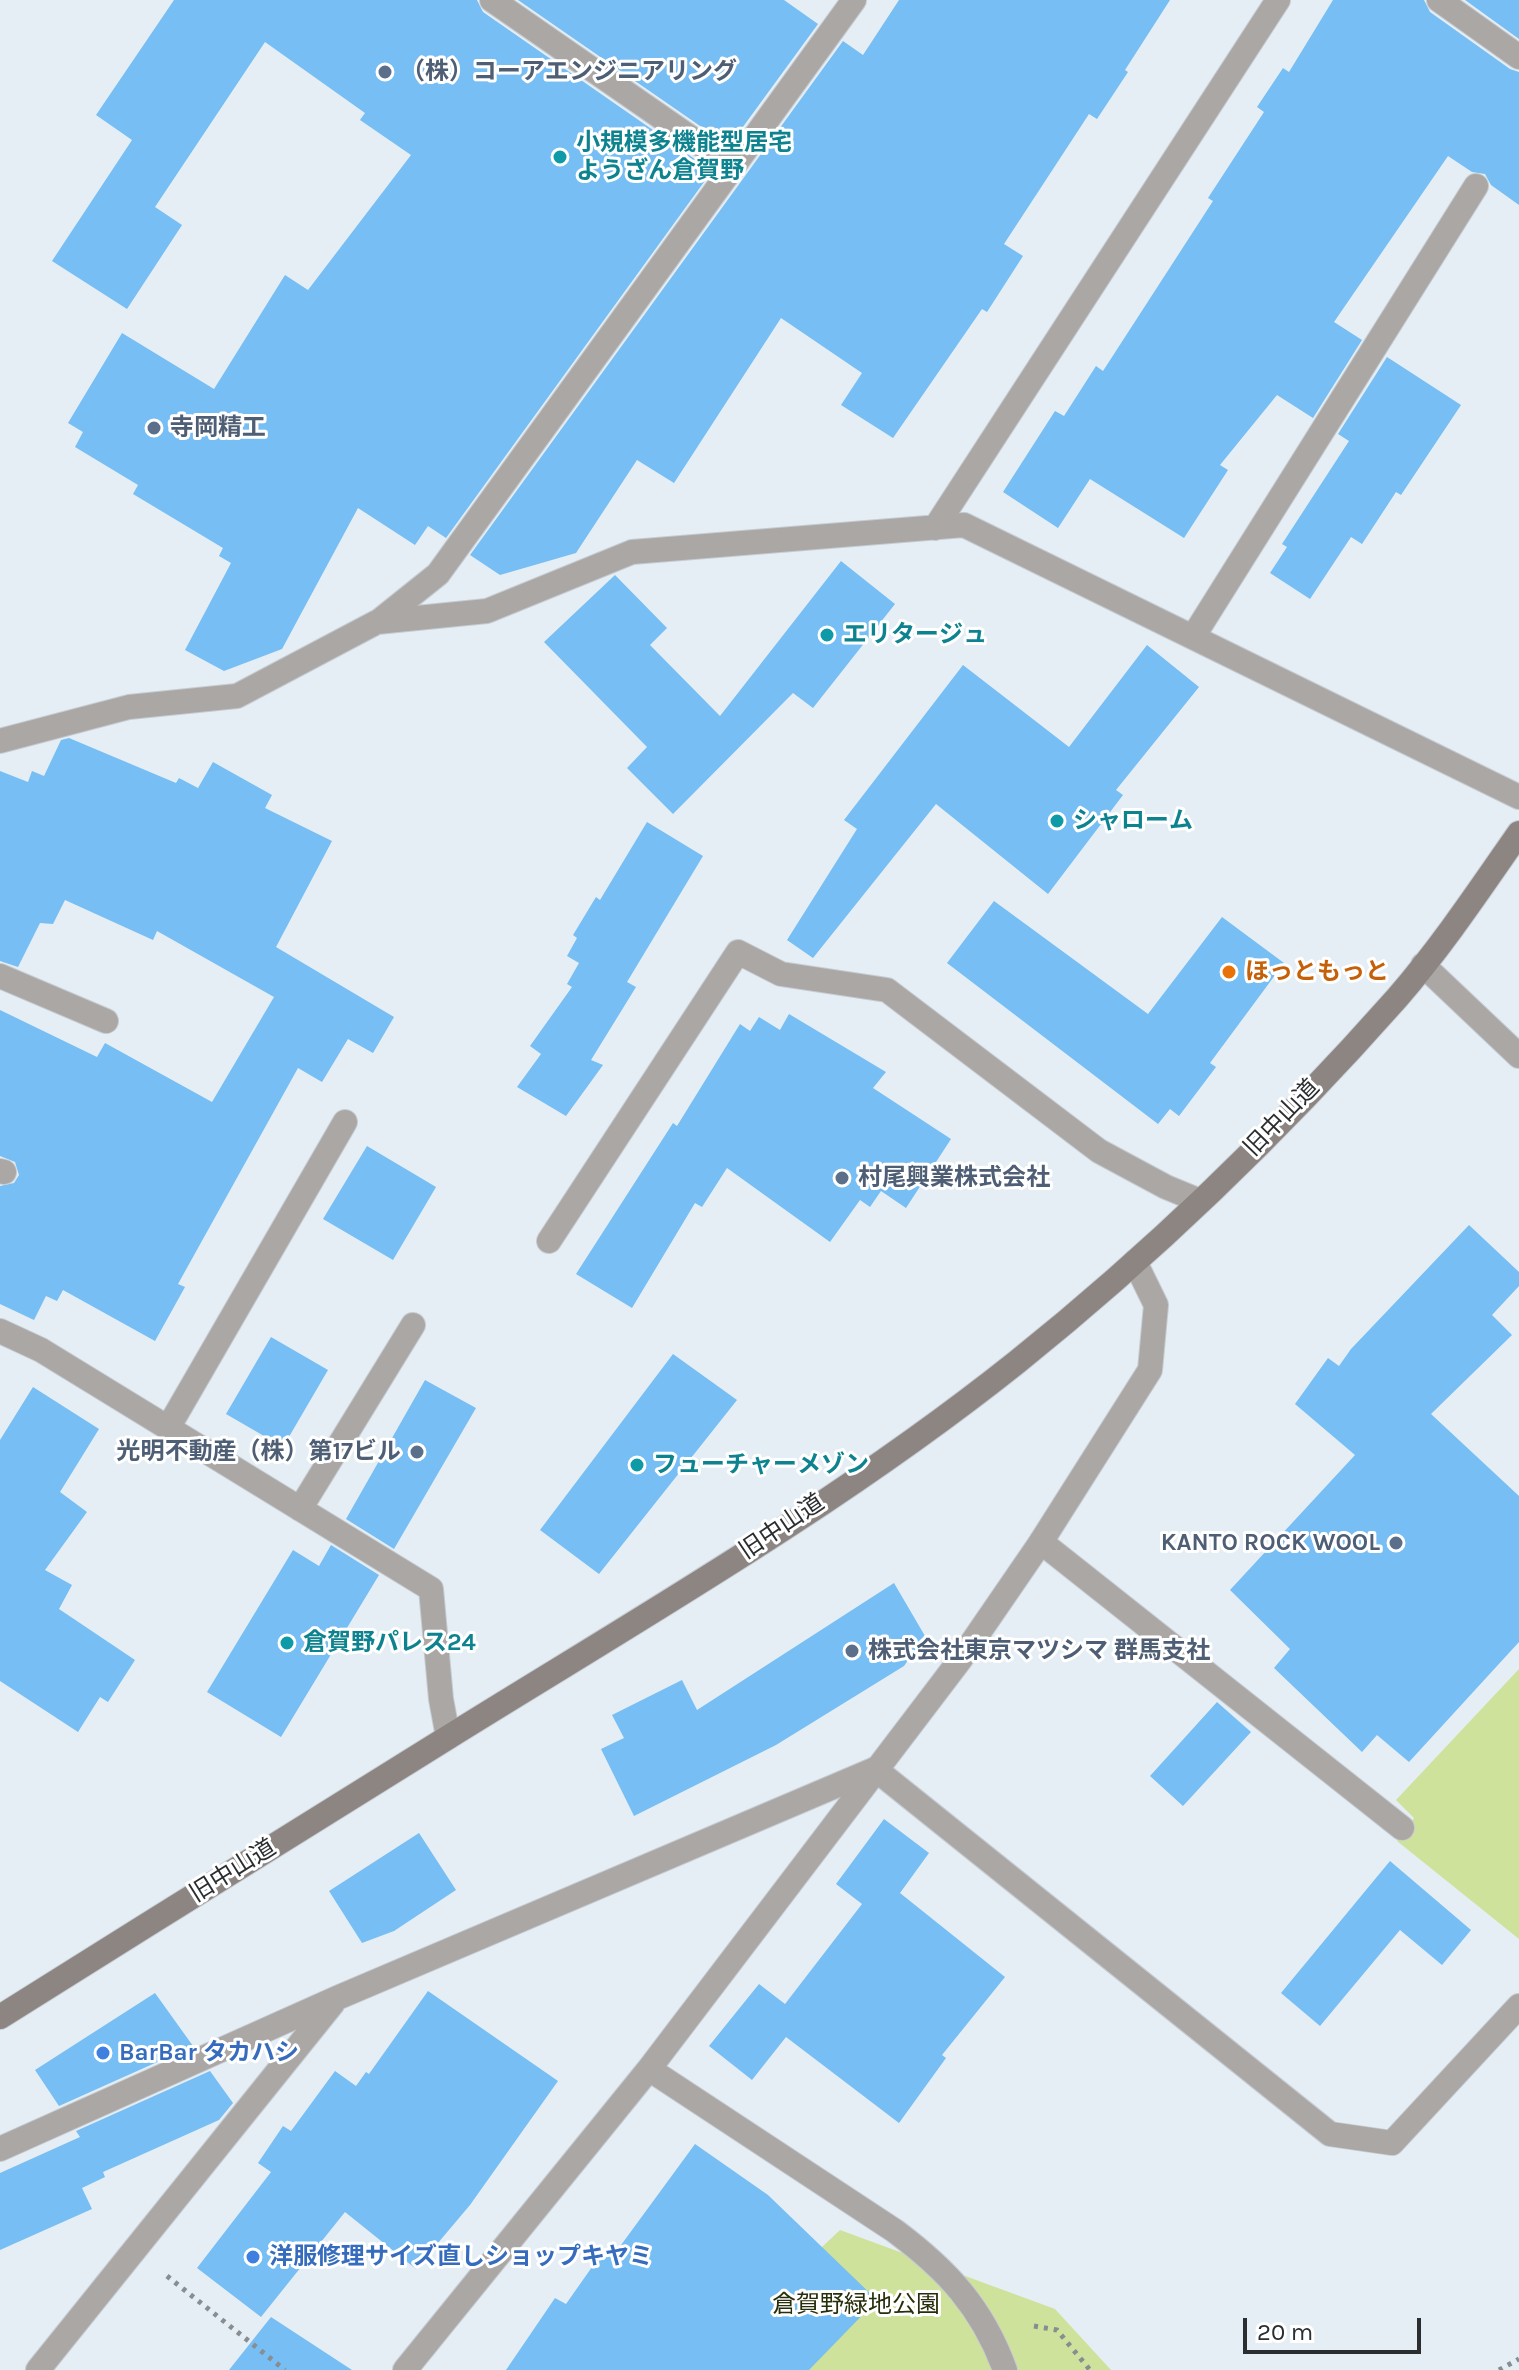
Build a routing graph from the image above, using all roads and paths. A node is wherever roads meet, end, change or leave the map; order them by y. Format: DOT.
graph roads {
  1 [pos="492,0"];
  2 [pos="854,0"];
  3 [pos="1278,0"];
  4 [pos="1439,0"];
  5 [pos="1519,57"];
  6 [pos="733,167"];
  7 [pos="1476,186"];
  8 [pos="935,528"];
  9 [pos="377,622"];
  10 [pos="1193,637"];
  11 [pos="0,741"];
  12 [pos="1519,797"];
  13 [pos="1519,833"];
  14 [pos="1423,965"];
  15 [pos="0,976"];
  16 [pos="106,1021"];
  17 [pos="1519,1056"];
  18 [pos="345,1122"];
  19 [pos="1200,1201"];
  20 [pos="549,1241"];
  21 [pos="1135,1262"];
  22 [pos="413,1325"];
  23 [pos="0,1331"];
  24 [pos="168,1428"];
  25 [pos="300,1509"];
  26 [pos="1041,1542"];
  27 [pos="448,1737"];
  28 [pos="875,1769"];
  29 [pos="1402,1828"];
  30 [pos="337,1998"];
  31 [pos="1519,2006"];
  32 [pos="0,2017"];
  33 [pos="649,2069"];
  34 [pos="0,2149"];
  35 [pos="134,2250"];
  36 [pos="1519,2359"];
  37 [pos="38,2370"];
  38 [pos="285,2370"];
  39 [pos="405,2370"];
  40 [pos="1005,2370"];
  41 [pos="1499,2370"];
  1 -- 6 [label="street"];
  2 -- 6 [label="street"];
  3 -- 8 [label="street"];
  4 -- 5 [label="street"];
  6 -- 9 [label="street"];
  7 -- 10 [label="street"];
  8 -- 9 [label="street"];
  8 -- 10 [label="street"];
  9 -- 11 [label="street"];
  10 -- 12 [label="street"];
  13 -- 14 [label="main road, 旧中山道"];
  14 -- 17 [label="street"];
  14 -- 19 [label="main road, 旧中山道"];
  15 -- 16 [label="street"];
  18 -- 24 [label="street"];
  19 -- 20 [label="street"];
  19 -- 21 [label="main road, 旧中山道"];
  21 -- 26 [label="street"];
  21 -- 27 [label="main road, 旧中山道"];
  22 -- 25 [label="street"];
  23 -- 24 [label="street"];
  24 -- 25 [label="street"];
  25 -- 27 [label="street"];
  26 -- 28 [label="street"];
  26 -- 29 [label="street"];
  27 -- 32 [label="main road, 旧中山道"];
  28 -- 30 [label="street"];
  28 -- 31 [label="street"];
  28 -- 33 [label="street"];
  30 -- 34 [label="street"];
  30 -- 35 [label="street"];
  33 -- 39 [label="street"];
  33 -- 40 [label="street"];
  35 -- 37 [label="street"];
  35 -- 38 [label="path"];
  36 -- 41 [label="path"];
}
